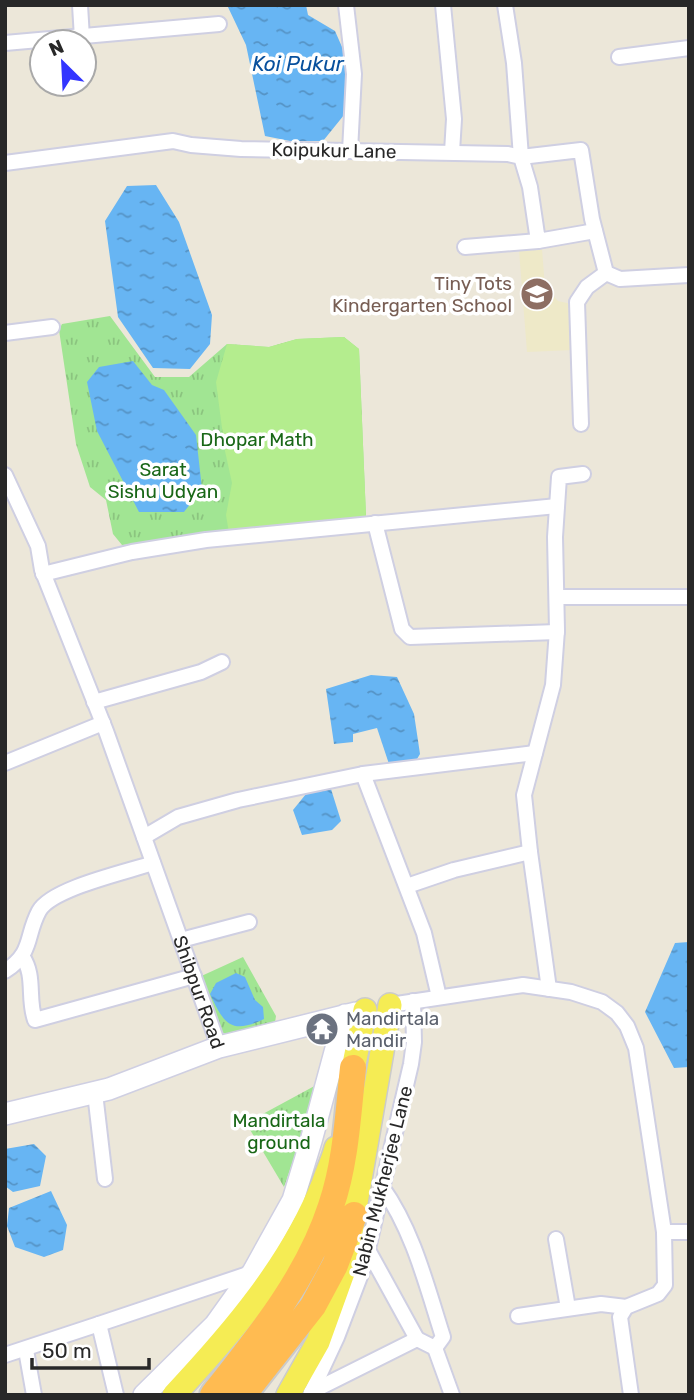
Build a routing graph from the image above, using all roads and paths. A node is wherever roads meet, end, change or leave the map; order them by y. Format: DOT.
graph roads {
  1 [pos="80,5"];
  2 [pos="346,5"];
  3 [pos="443,5"];
  4 [pos="505,5"];
  5 [pos="219,24"];
  6 [pos="81,28"];
  7 [pos="98,36"];
  8 [pos="28,42"];
  9 [pos="5,43"];
  10 [pos="689,48"];
  11 [pos="619,57"];
  12 [pos="350,151"];
  13 [pos="452,152"];
  14 [pos="521,157"];
  15 [pos="5,163"];
  16 [pos="595,231"];
  17 [pos="538,241"];
  18 [pos="465,247"];
  19 [pos="606,273"];
  20 [pos="689,275"];
  21 [pos="51,327"];
  22 [pos="5,333"];
  23 [pos="581,424"];
  24 [pos="583,474"];
  25 [pos="5,475"];
  26 [pos="557,506"];
  27 [pos="375,523"];
  28 [pos="43,574"];
  29 [pos="557,597"];
  30 [pos="689,597"];
  31 [pos="557,632"];
  32 [pos="222,662"];
  33 [pos="94,702"];
  34 [pos="103,723"];
  35 [pos="535,753"];
  36 [pos="5,763"];
  37 [pos="363,774"];
  38 [pos="144,837"];
  39 [pos="530,852"];
  40 [pos="153,863"];
  41 [pos="407,886"];
  42 [pos="249,922"];
  43 [pos="181,940"];
  44 [pos="22,956"];
  45 [pos="5,971"];
  46 [pos="194,976"];
  47 [pos="550,989"];
  48 [pos="439,997"];
  49 [pos="413,1001"];
  50 [pos="390,1005"];
  51 [pos="355,1013"];
  52 [pos="219,1047"];
  53 [pos="353,1069"];
  54 [pos="95,1093"];
  55 [pos="5,1114"];
  56 [pos="105,1179"];
  57 [pos="382,1187"];
  58 [pos="334,1206"];
  59 [pos="664,1232"];
  60 [pos="689,1232"];
  61 [pos="556,1239"];
  62 [pos="367,1248"];
  63 [pos="253,1272"];
  64 [pos="626,1307"];
  65 [pos="568,1308"];
  66 [pos="517,1316"];
  67 [pos="99,1324"];
  68 [pos="417,1339"];
  69 [pos="435,1348"];
  70 [pos="26,1350"];
  71 [pos="6,1351"];
  72 [pos="311,1393"];
  73 [pos="34,1395"];
  74 [pos="116,1395"];
  75 [pos="144,1395"];
  76 [pos="174,1395"];
  77 [pos="213,1395"];
  78 [pos="243,1395"];
  79 [pos="288,1395"];
  80 [pos="452,1395"];
  81 [pos="631,1395"];
  1 -- 6 [label="street"];
  2 -- 12 [label="street"];
  3 -- 13 [label="street"];
  4 -- 14 [label="street"];
  5 -- 7 [label="street"];
  8 -- 9 [label="street"];
  10 -- 11 [label="street"];
  12 -- 13 [label="street, Koipukur Lane"];
  12 -- 15 [label="street, Koipukur Lane"];
  13 -- 14 [label="street, Koipukur Lane"];
  14 -- 16 [label="street, Koipukur Lane"];
  14 -- 17 [label="street"];
  16 -- 17 [label="street"];
  16 -- 19 [label="street"];
  17 -- 18 [label="street"];
  19 -- 20 [label="street"];
  19 -- 23 [label="street"];
  21 -- 22 [label="street"];
  24 -- 26 [label="street"];
  25 -- 28 [label="street, Shibpur Road"];
  26 -- 27 [label="street"];
  26 -- 29 [label="street"];
  27 -- 28 [label="street"];
  27 -- 31 [label="street"];
  28 -- 33 [label="street, Shibpur Road"];
  29 -- 30 [label="street"];
  29 -- 31 [label="street"];
  31 -- 35 [label="street"];
  32 -- 33 [label="street"];
  33 -- 34 [label="street, Shibpur Road"];
  34 -- 36 [label="street"];
  34 -- 38 [label="street, Shibpur Road"];
  35 -- 37 [label="street"];
  35 -- 39 [label="street"];
  37 -- 38 [label="street"];
  37 -- 41 [label="street"];
  38 -- 40 [label="street, Shibpur Road"];
  39 -- 41 [label="street"];
  39 -- 47 [label="street"];
  40 -- 43 [label="street, Shibpur Road"];
  40 -- 44 [label="street"];
  41 -- 48 [label="street"];
  42 -- 43 [label="street"];
  43 -- 46 [label="street, Shibpur Road"];
  44 -- 45 [label="street"];
  44 -- 46 [label="street"];
  46 -- 52 [label="street, Shibpur Road"];
  47 -- 48 [label="street, Shibpur Road"];
  47 -- 59 [label="street, Shibpur Road"];
  48 -- 49 [label="street, Shibpur Road"];
  49 -- 50 [label="street, Shibpur Road"];
  49 -- 57 [label="street, Nabin Mukherjee Lane"];
  50 -- 51 [label="street, Shibpur Road"];
  50 -- 58 [label="main road"];
  51 -- 52 [label="street, Shibpur Road"];
  51 -- 53 [label="main road"];
  51 -- 63 [label="street"];
  52 -- 54 [label="street"];
  53 -- 58 [label="highway"];
  54 -- 55 [label="street"];
  54 -- 56 [label="street"];
  57 -- 62 [label="street, Nabin Mukherjee Lane"];
  57 -- 69 [label="street"];
  58 -- 76 [label="main road"];
  58 -- 77 [label="highway"];
  58 -- 78 [label="highway"];
  58 -- 79 [label="main road"];
  59 -- 60 [label="street"];
  59 -- 64 [label="street, Shibpur Road"];
  61 -- 65 [label="street"];
  62 -- 68 [label="street"];
  62 -- 72 [label="street, Nabin Mukherjee Lane"];
  63 -- 67 [label="street"];
  63 -- 75 [label="street"];
  64 -- 65 [label="street"];
  64 -- 81 [label="street"];
  65 -- 66 [label="street"];
  67 -- 70 [label="street"];
  67 -- 74 [label="street"];
  68 -- 69 [label="street"];
  68 -- 72 [label="street"];
  69 -- 80 [label="street"];
  70 -- 71 [label="street"];
  70 -- 73 [label="street"];
}
